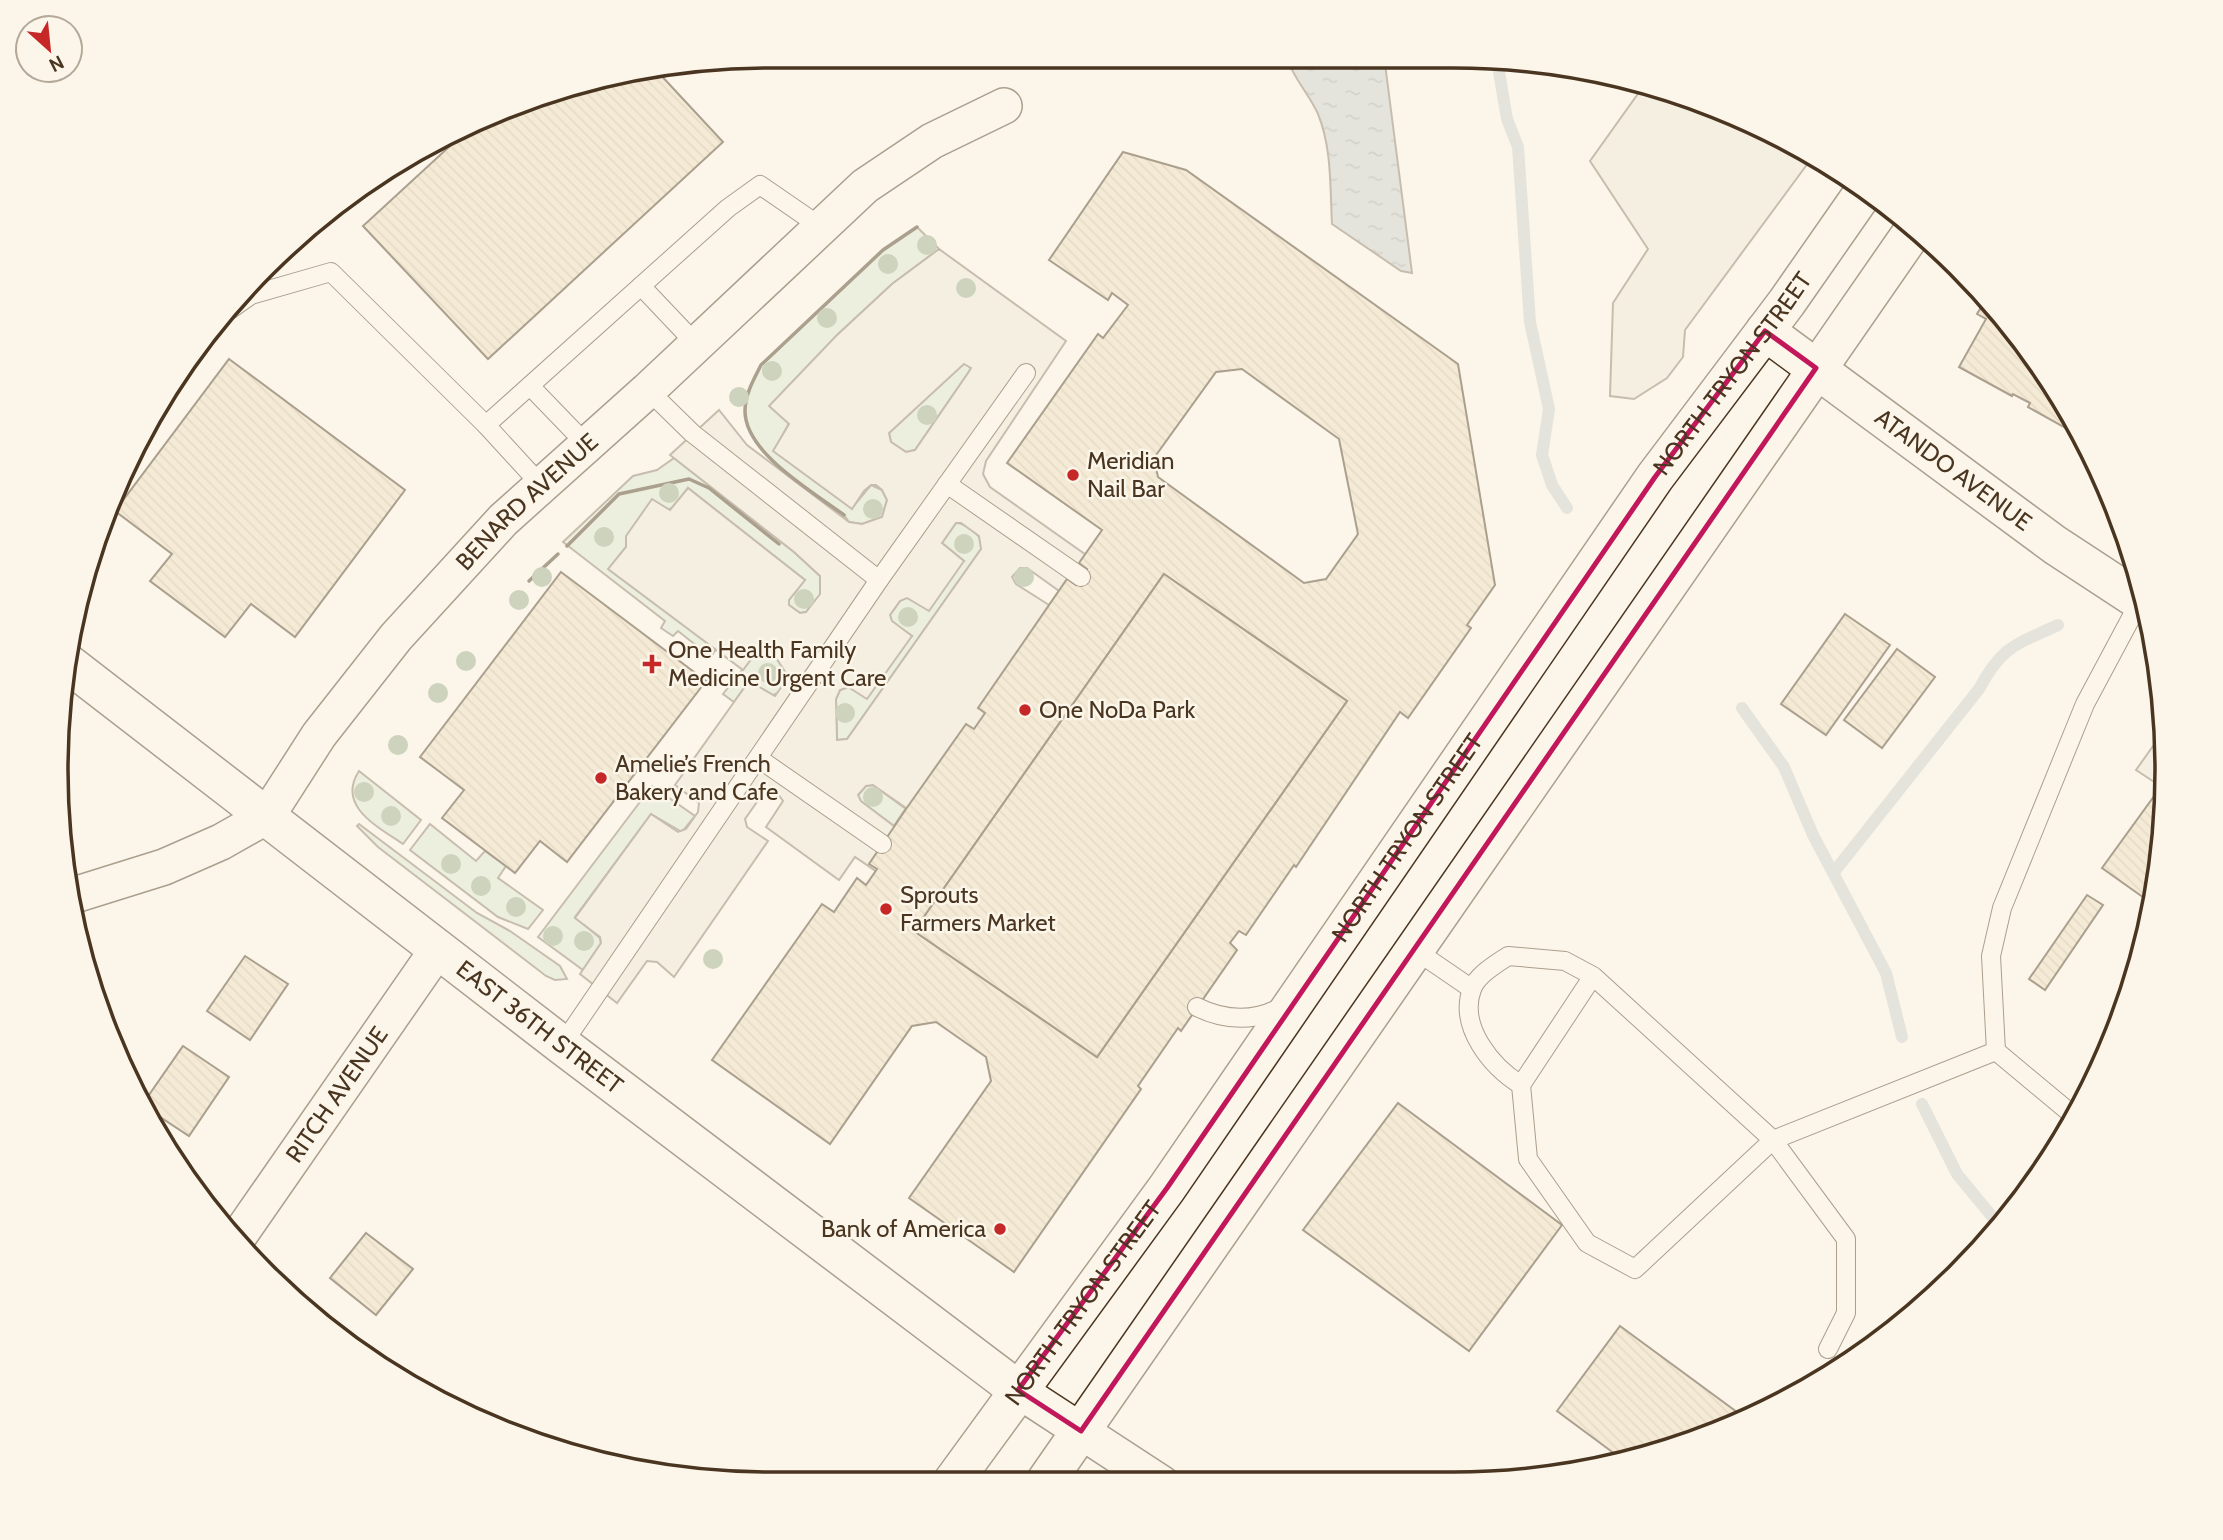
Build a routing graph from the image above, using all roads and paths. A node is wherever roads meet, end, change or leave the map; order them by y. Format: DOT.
graph roads {
  1 [pos="1004,106"];
  2 [pos="1859,198"];
  3 [pos="821,227"];
  4 [pos="1909,236"];
  5 [pos="641,286"];
  6 [pos="255,294"];
  7 [pos="1765,331"];
  8 [pos="696,344"];
  9 [pos="1816,368"];
  10 [pos="1026,373"];
  11 [pos="530,386"];
  12 [pos="648,390"];
  13 [pos="486,425"];
  14 [pos="587,445"];
  15 [pos="947,484"];
  16 [pos="541,485"];
  17 [pos="1081,577"];
  18 [pos="879,580"];
  19 [pos="2133,596"];
  20 [pos="2137,614"];
  21 [pos="76,669"];
  22 [pos="758,758"];
  23 [pos="267,816"];
  24 [pos="882,844"];
  25 [pos="80,893"];
  26 [pos="438,949"];
  27 [pos="1415,950"];
  28 [pos="1593,976"];
  29 [pos="1472,989"];
  30 [pos="1298,998"];
  31 [pos="1197,1007"];
  32 [pos="562,1045"];
  33 [pos="1996,1051"];
  34 [pos="1521,1085"];
  35 [pos="2067,1110"];
  36 [pos="1773,1140"];
  37 [pos="241,1232"];
  38 [pos="1828,1349"];
  39 [pos="1018,1390"];
  40 [pos="1081,1432"];
  41 [pos="960,1472"];
  42 [pos="1053,1472"];
  43 [pos="1143,1472"];
  1 -- 3 [label="street, BENARD AVENUE"];
  2 -- 7 [label="main road, NORTH TRYON STREET"];
  3 -- 5 [label="lane"];
  3 -- 8 [label="street, BENARD AVENUE"];
  4 -- 9 [label="main road"];
  5 -- 8 [label="lane"];
  5 -- 11 [label="lane"];
  6 -- 13 [label="lane"];
  7 -- 9 [label="main road, ATANDO AVENUE"];
  7 -- 30 [label="main road, NORTH TRYON STREET"];
  8 -- 12 [label="street, BENARD AVENUE"];
  9 -- 19 [label="main road, ATANDO AVENUE"];
  9 -- 27 [label="main road"];
  10 -- 15 [label="lane"];
  11 -- 13 [label="lane"];
  11 -- 14 [label="lane"];
  12 -- 14 [label="street, BENARD AVENUE"];
  12 -- 18 [label="lane"];
  13 -- 16 [label="lane"];
  14 -- 16 [label="street, BENARD AVENUE"];
  15 -- 17 [label="lane"];
  15 -- 18 [label="lane"];
  16 -- 23 [label="street, BENARD AVENUE"];
  18 -- 22 [label="lane"];
  20 -- 33 [label="lane"];
  21 -- 23 [label="main road, EAST 36TH STREET"];
  22 -- 24 [label="lane"];
  22 -- 32 [label="lane"];
  23 -- 25 [label="street, BENARD AVENUE"];
  23 -- 26 [label="main road, EAST 36TH STREET"];
  26 -- 32 [label="main road, EAST 36TH STREET"];
  26 -- 37 [label="street, RITCH AVENUE"];
  27 -- 29 [label="lane"];
  27 -- 40 [label="main road"];
  28 -- 29 [label="lane"];
  28 -- 34 [label="lane"];
  28 -- 36 [label="lane"];
  29 -- 34 [label="lane"];
  30 -- 31 [label="lane"];
  30 -- 39 [label="main road, NORTH TRYON STREET"];
  32 -- 39 [label="main road, EAST 36TH STREET"];
  33 -- 35 [label="lane"];
  33 -- 36 [label="lane"];
  34 -- 36 [label="lane"];
  36 -- 38 [label="lane"];
  39 -- 40 [label="street"];
  39 -- 41 [label="main road, NORTH TRYON STREET"];
  40 -- 42 [label="main road"];
  40 -- 43 [label="street"];
}
